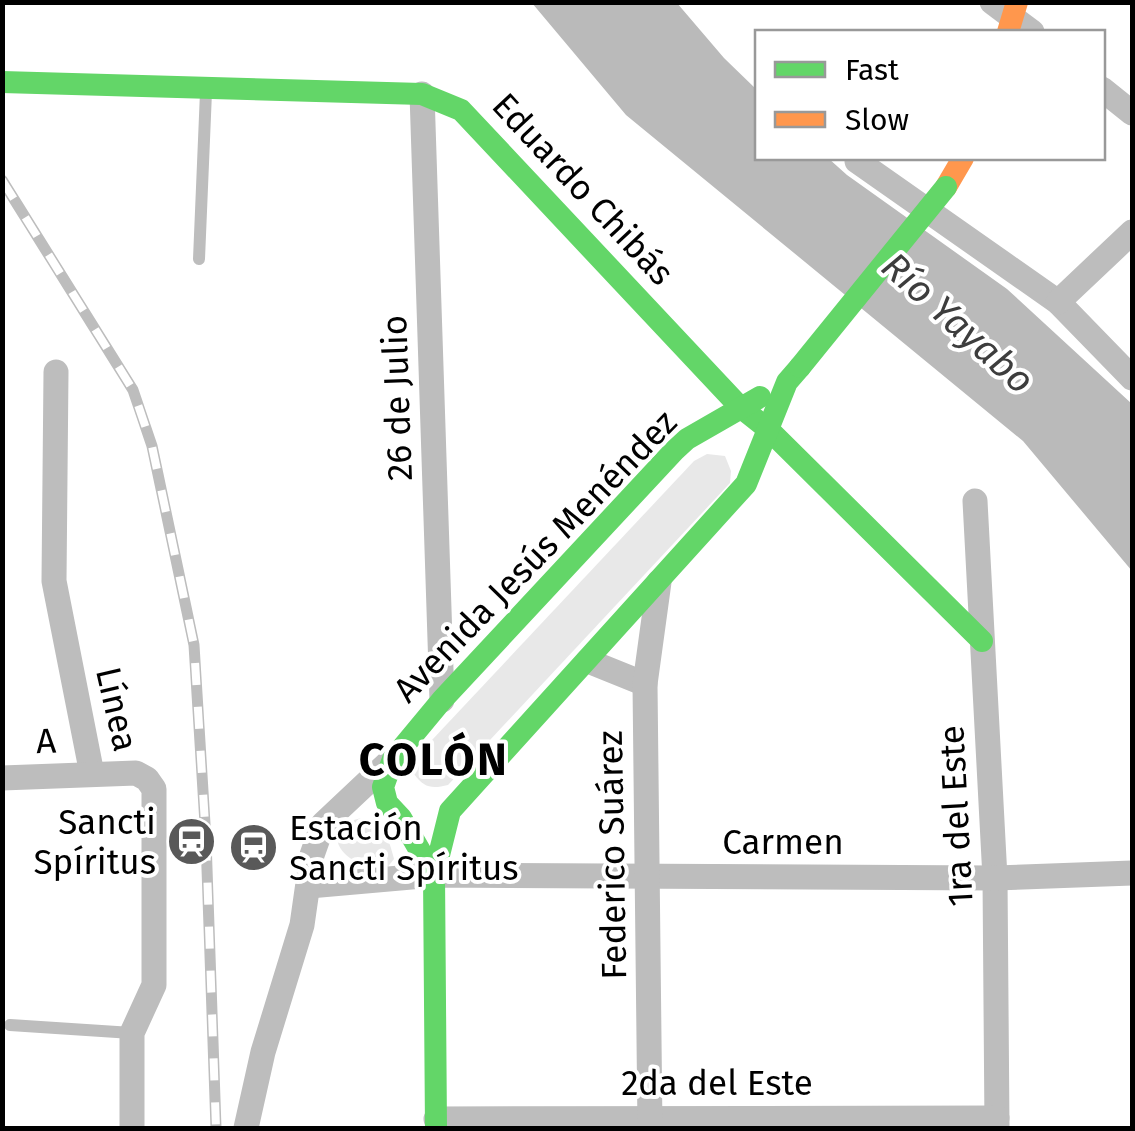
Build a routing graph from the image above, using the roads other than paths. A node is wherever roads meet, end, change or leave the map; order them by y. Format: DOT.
graph roads {
  1 [pos="2,82"];
  2 [pos="206,88"];
  3 [pos="1105,91"];
  4 [pos="422,94"];
  5 [pos="1132,113"];
  6 [pos="962,160"];
  7 [pos="857,161"];
  8 [pos="1132,232"];
  9 [pos="199,260"];
  10 [pos="1058,302"];
  11 [pos="56,372"];
  12 [pos="793,374"];
  13 [pos="1132,378"];
  14 [pos="740,407"];
  15 [pos="770,430"];
  16 [pos="687,439"];
  17 [pos="746,484"];
  18 [pos="975,502"];
  19 [pos="659,582"];
  20 [pos="982,641"];
  21 [pos="588,661"];
  22 [pos="645,684"];
  23 [pos="442,700"];
  24 [pos="393,758"];
  25 [pos="92,774"];
  26 [pos="2,778"];
  27 [pos="450,811"];
  28 [pos="401,818"];
  29 [pos="1132,873"];
  30 [pos="434,875"];
  31 [pos="647,877"];
  32 [pos="996,878"];
  33 [pos="309,886"];
  34 [pos="10,1025"];
  35 [pos="132,1033"];
  36 [pos="650,1123"];
  37 [pos="997,1123"];
  38 [pos="436,1124"];
  39 [pos="132,1128"];
  40 [pos="246,1128"];
  1 -- 2 [label="main road, Eduardo Chibás"];
  2 -- 4 [label="main road, Eduardo Chibás"];
  2 -- 9 [label="lane"];
  3 -- 5 [label="street"];
  4 -- 14 [label="main road, Eduardo Chibás"];
  4 -- 23 [label="street, 26 de Julio"];
  6 -- 12 [label="main road, bridge"];
  7 -- 10 [label="street"];
  8 -- 10 [label="street"];
  10 -- 13 [label="street"];
  11 -- 25 [label="street, Línea"];
  12 -- 14 [label="main road, Avenida Jesús Menéndez"];
  12 -- 15 [label="main road"];
  14 -- 15 [label="main road, Eduardo Chibás"];
  14 -- 16 [label="main road, Avenida Jesús Menéndez"];
  15 -- 17 [label="main road"];
  15 -- 20 [label="main road, Eduardo Chibás"];
  16 -- 17 [label="main road"];
  16 -- 23 [label="main road, Avenida Jesús Menéndez"];
  17 -- 19 [label="main road"];
  18 -- 20 [label="street, 1ra del Este"];
  19 -- 21 [label="main road"];
  19 -- 22 [label="street, Federico Suárez"];
  20 -- 32 [label="street, 1ra del Este"];
  21 -- 22 [label="street"];
  21 -- 27 [label="main road"];
  22 -- 31 [label="street, Federico Suárez"];
  23 -- 24 [label="main road, Avenida Jesús Menéndez"];
  24 -- 28 [label="main road"];
  24 -- 33 [label="street, Avenida Jesús Menéndez"];
  25 -- 26 [label="street, A"];
  25 -- 35 [label="street, Línea"];
  27 -- 28 [label="main road"];
  27 -- 30 [label="main road"];
  28 -- 30 [label="main road"];
  29 -- 32 [label="street, Carmen"];
  30 -- 31 [label="street, Carmen"];
  30 -- 33 [label="street"];
  30 -- 38 [label="main road"];
  31 -- 32 [label="street, Carmen"];
  31 -- 36 [label="street, Federico Suárez"];
  32 -- 37 [label="street, 1ra del Este"];
  33 -- 40 [label="street"];
  34 -- 35 [label="lane"];
  35 -- 39 [label="street, Línea"];
  36 -- 37 [label="street, 2da del Este"];
  36 -- 38 [label="street, 2da del Este"];
}
